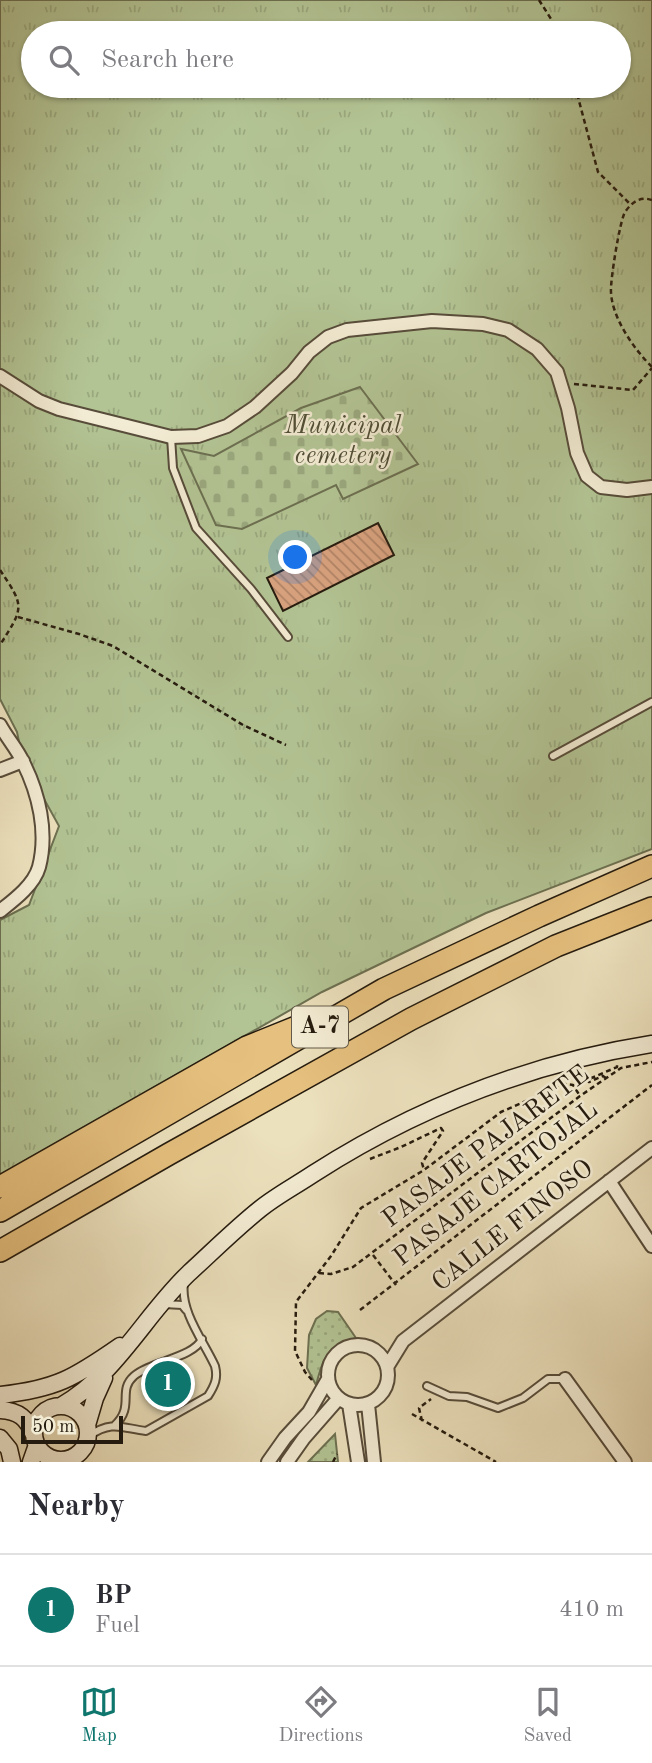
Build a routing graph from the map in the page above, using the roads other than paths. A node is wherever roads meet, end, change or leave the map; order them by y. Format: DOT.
graph roads {
  1 [pos="0,376"];
  2 [pos="171,437"];
  3 [pos="652,487"];
  4 [pos="288,637"];
  5 [pos="652,702"];
  6 [pos="0,725"];
  7 [pos="553,756"];
  8 [pos="23,761"];
  9 [pos="0,770"];
  10 [pos="652,866"];
  11 [pos="652,908"];
  12 [pos="0,911"];
  13 [pos="384,989"];
  14 [pos="652,1044"];
  15 [pos="652,1147"];
  16 [pos="169,1154"];
  17 [pos="609,1181"];
  18 [pos="0,1187"];
  19 [pos="0,1211"];
  20 [pos="652,1246"];
  21 [pos="0,1251"];
  22 [pos="0,1267"];
  23 [pos="187,1276"];
  24 [pos="159,1305"];
  25 [pos="188,1311"];
  26 [pos="135,1334"];
  27 [pos="202,1339"];
  28 [pos="403,1341"];
  29 [pos="370,1348"];
  30 [pos="387,1367"];
  31 [pos="108,1370"];
  32 [pos="328,1379"];
  33 [pos="565,1379"];
  34 [pos="426,1386"];
  35 [pos="0,1397"];
  36 [pos="344,1401"];
  37 [pos="368,1404"];
  38 [pos="58,1406"];
  39 [pos="0,1410"];
  40 [pos="116,1425"];
  41 [pos="88,1430"];
  42 [pos="0,1438"];
  43 [pos="35,1440"];
  44 [pos="60,1461"];
  45 [pos="12,1462"];
  46 [pos="31,1462"];
  47 [pos="268,1462"];
  48 [pos="287,1462"];
  49 [pos="358,1462"];
  50 [pos="374,1462"];
  51 [pos="625,1462"];
  1 -- 2 [label="street"];
  2 -- 3 [label="street"];
  2 -- 4 [label="lane"];
  5 -- 7 [label="lane"];
  6 -- 8 [label="street"];
  8 -- 9 [label="street"];
  8 -- 12 [label="street"];
  10 -- 13 [label="highway, A-7"];
  11 -- 16 [label="highway, A-7"];
  13 -- 18 [label="highway"];
  13 -- 19 [label="highway, A-7"];
  14 -- 23 [label="street"];
  15 -- 17 [label="street, CALLE FINOSO"];
  16 -- 21 [label="highway, A-7"];
  16 -- 22 [label="highway"];
  17 -- 20 [label="street"];
  17 -- 28 [label="street, CALLE FINOSO"];
  23 -- 24 [label="street"];
  23 -- 25 [label="lane"];
  24 -- 25 [label="lane"];
  24 -- 26 [label="street"];
  25 -- 27 [label="lane"];
  26 -- 31 [label="street"];
  26 -- 35 [label="street"];
  27 -- 40 [label="lane"];
  27 -- 40 [label="lane"];
  28 -- 29 [label="street, CALLE FINOSO"];
  28 -- 30 [label="street, CALLE FINOSO"];
  29 -- 30 [label="street"];
  29 -- 32 [label="street"];
  30 -- 37 [label="street"];
  31 -- 38 [label="street"];
  31 -- 41 [label="street"];
  32 -- 36 [label="street"];
  32 -- 47 [label="street"];
  33 -- 34 [label="lane"];
  33 -- 51 [label="street"];
  35 -- 38 [label="street"];
  36 -- 37 [label="street"];
  36 -- 48 [label="street"];
  36 -- 49 [label="street"];
  37 -- 50 [label="street"];
  38 -- 41 [label="street"];
  38 -- 43 [label="street"];
  39 -- 43 [label="street"];
  40 -- 41 [label="lane"];
  41 -- 44 [label="street"];
  42 -- 45 [label="street"];
  43 -- 44 [label="street"];
  43 -- 46 [label="street"];
}
